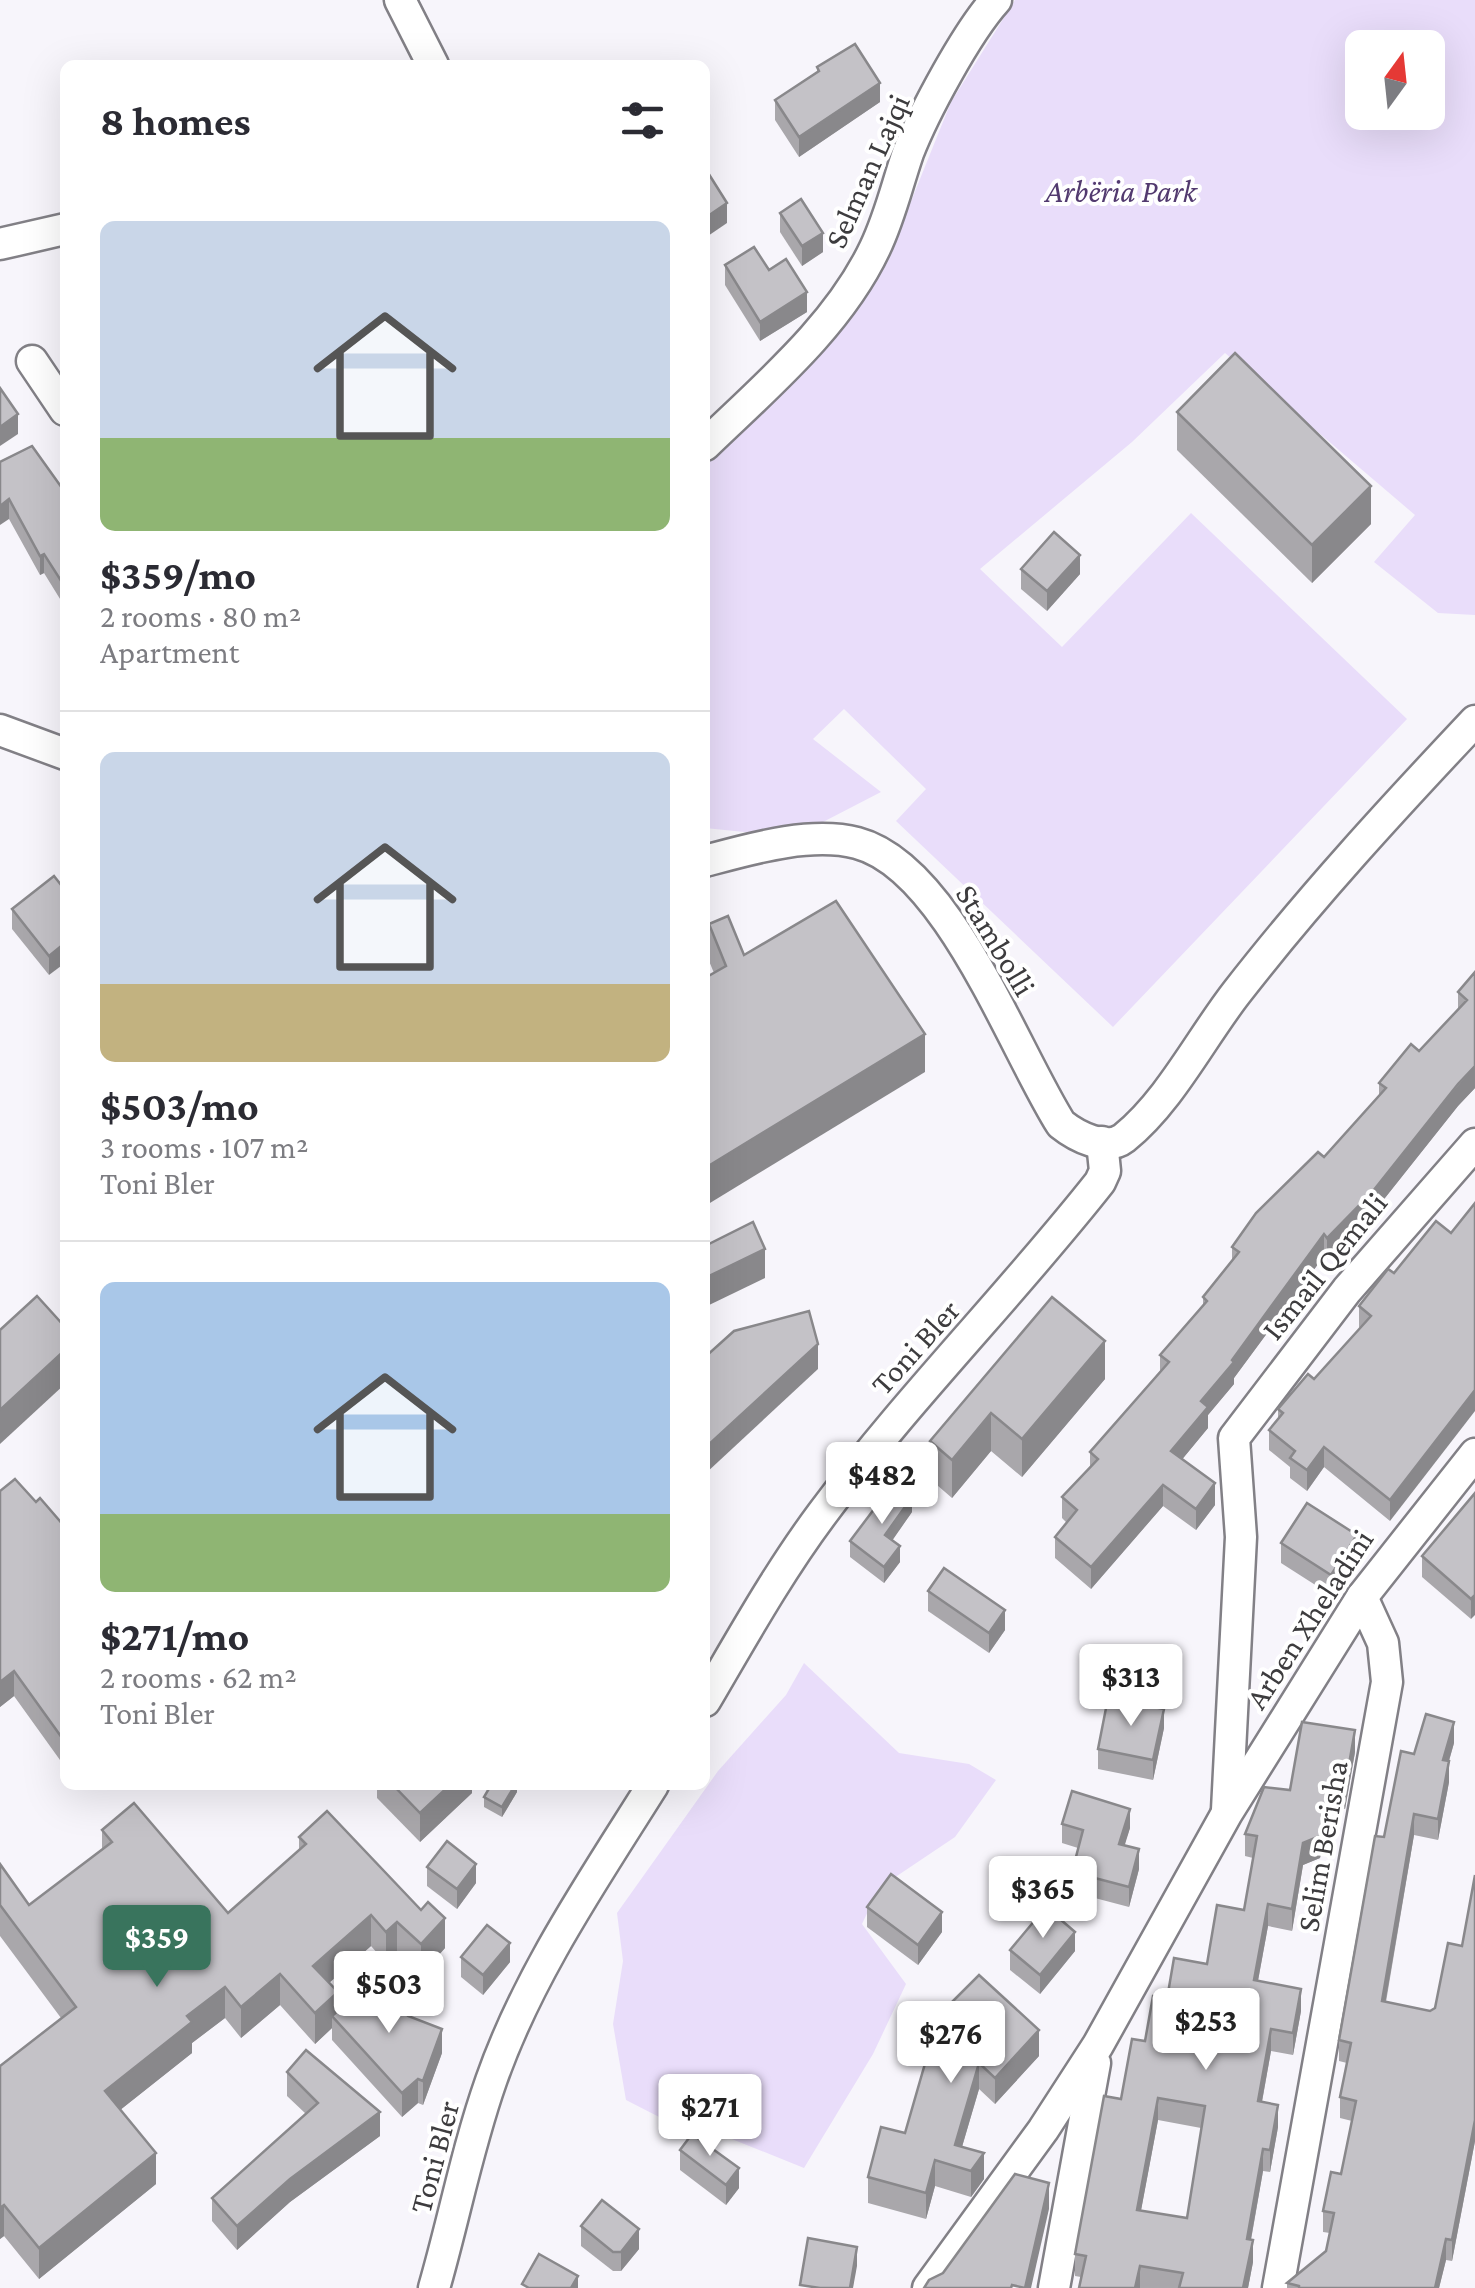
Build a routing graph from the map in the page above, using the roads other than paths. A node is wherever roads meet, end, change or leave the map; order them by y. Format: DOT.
graph roads {
  1 [pos="400,0"];
  2 [pos="996,0"];
  3 [pos="430,60"];
  4 [pos="60,230"];
  5 [pos="0,244"];
  6 [pos="32,361"];
  7 [pos="60,403"];
  8 [pos="710,440"];
  9 [pos="1475,721"];
  10 [pos="0,730"];
  11 [pos="60,752"];
  12 [pos="710,860"];
  13 [pos="1112,1141"];
  14 [pos="1475,1144"];
  15 [pos="1475,1454"];
  16 [pos="1362,1597"];
  17 [pos="710,1693"];
  18 [pos="651,1790"];
  19 [pos="1227,1813"];
  20 [pos="1098,2046"];
  21 [pos="434,2288"];
  22 [pos="928,2288"];
  23 [pos="1054,2288"];
  24 [pos="1278,2288"];
  1 -- 3 [label="street"];
  2 -- 8 [label="street, Selman Lajqi"];
  4 -- 5 [label="street"];
  6 -- 7 [label="street"];
  9 -- 13 [label="street, Toni Bler"];
  10 -- 11 [label="street"];
  12 -- 13 [label="street, Stambolli"];
  13 -- 17 [label="street, Toni Bler"];
  14 -- 19 [label="street, Ismail Qemali"];
  15 -- 16 [label="street, Arben Xheladini"];
  16 -- 19 [label="street, Arben Xheladini"];
  16 -- 24 [label="street, Selim Berisha"];
  18 -- 21 [label="street, Toni Bler"];
  19 -- 20 [label="street, Arben Xheladini"];
  20 -- 22 [label="street, Arben Xheladini"];
  20 -- 23 [label="street"];
}
